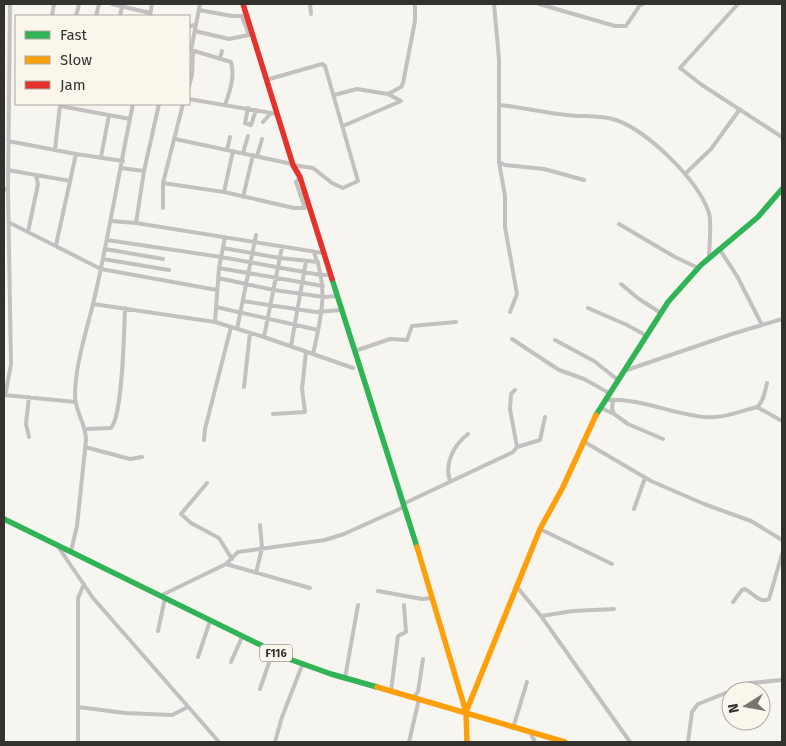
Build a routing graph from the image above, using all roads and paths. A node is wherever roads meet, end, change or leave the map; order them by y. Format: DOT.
graph roads {
  1 [pos="10,4"];
  2 [pos="112,4"];
  3 [pos="152,4"];
  4 [pos="200,4"];
  5 [pos="243,4"];
  6 [pos="310,4"];
  7 [pos="415,4"];
  8 [pos="494,4"];
  9 [pos="539,4"];
  10 [pos="643,4"];
  11 [pos="738,4"];
  12 [pos="122,6"];
  13 [pos="199,10"];
  14 [pos="310,14"];
  15 [pos="120,15"];
  16 [pos="150,15"];
  17 [pos="196,25"];
  18 [pos="190,26"];
  19 [pos="195,31"];
  20 [pos="193,51"];
  21 [pos="222,51"];
  22 [pos="220,58"];
  23 [pos="266,80"];
  24 [pos="190,83"];
  25 [pos="4,91"];
  26 [pos="9,92"];
  27 [pos="388,94"];
  28 [pos="334,95"];
  29 [pos="190,99"];
  30 [pos="60,105"];
  31 [pos="133,105"];
  32 [pos="159,105"];
  33 [pos="183,105"];
  34 [pos="225,105"];
  35 [pos="499,105"];
  36 [pos="248,108"];
  37 [pos="740,109"];
  38 [pos="256,110"];
  39 [pos="274,113"];
  40 [pos="109,114"];
  41 [pos="130,118"];
  42 [pos="263,122"];
  43 [pos="343,126"];
  44 [pos="248,136"];
  45 [pos="230,137"];
  46 [pos="782,137"];
  47 [pos="7,138"];
  48 [pos="262,139"];
  49 [pos="175,140"];
  50 [pos="224,142"];
  51 [pos="221,148"];
  52 [pos="55,150"];
  53 [pos="227,150"];
  54 [pos="234,151"];
  55 [pos="243,153"];
  56 [pos="76,154"];
  57 [pos="255,156"];
  58 [pos="101,157"];
  59 [pos="123,160"];
  60 [pos="499,162"];
  61 [pos="293,164"];
  62 [pos="121,168"];
  63 [pos="8,170"];
  64 [pos="144,172"];
  65 [pos="685,174"];
  66 [pos="36,176"];
  67 [pos="300,177"];
  68 [pos="584,180"];
  69 [pos="70,181"];
  70 [pos="163,183"];
  71 [pos="6,189"];
  72 [pos="782,189"];
  73 [pos="224,192"];
  74 [pos="243,197"];
  75 [pos="163,208"];
  76 [pos="111,221"];
  77 [pos="10,222"];
  78 [pos="136,224"];
  79 [pos="619,224"];
  80 [pos="28,232"];
  81 [pos="256,235"];
  82 [pos="225,237"];
  83 [pos="108,240"];
  84 [pos="255,243"];
  85 [pos="56,245"];
  86 [pos="282,247"];
  87 [pos="223,248"];
  88 [pos="105,250"];
  89 [pos="720,250"];
  90 [pos="253,253"];
  91 [pos="314,253"];
  92 [pos="323,253"];
  93 [pos="221,257"];
  94 [pos="280,258"];
  95 [pos="103,259"];
  96 [pos="163,259"];
  97 [pos="709,259"];
  98 [pos="306,261"];
  99 [pos="318,262"];
  100 [pos="250,263"];
  101 [pos="101,268"];
  102 [pos="219,268"];
  103 [pos="279,268"];
  104 [pos="698,268"];
  105 [pos="169,270"];
  106 [pos="305,272"];
  107 [pos="248,273"];
  108 [pos="321,275"];
  109 [pos="330,275"];
  110 [pos="218,278"];
  111 [pos="276,279"];
  112 [pos="303,282"];
  113 [pos="246,284"];
  114 [pos="621,284"];
  115 [pos="323,286"];
  116 [pos="217,290"];
  117 [pos="274,290"];
  118 [pos="300,293"];
  119 [pos="4,295"];
  120 [pos="10,296"];
  121 [pos="338,296"];
  122 [pos="324,297"];
  123 [pos="243,300"];
  124 [pos="93,304"];
  125 [pos="271,305"];
  126 [pos="216,307"];
  127 [pos="125,308"];
  128 [pos="588,308"];
  129 [pos="298,309"];
  130 [pos="342,310"];
  131 [pos="321,312"];
  132 [pos="510,312"];
  133 [pos="241,313"];
  134 [pos="661,313"];
  135 [pos="269,319"];
  136 [pos="782,319"];
  137 [pos="215,322"];
  138 [pos="456,322"];
  139 [pos="762,325"];
  140 [pos="296,326"];
  141 [pos="231,327"];
  142 [pos="237,329"];
  143 [pos="318,330"];
  144 [pos="250,332"];
  145 [pos="647,336"];
  146 [pos="264,337"];
  147 [pos="512,339"];
  148 [pos="555,340"];
  149 [pos="291,346"];
  150 [pos="355,351"];
  151 [pos="306,352"];
  152 [pos="313,354"];
  153 [pos="353,368"];
  154 [pos="624,371"];
  155 [pos="618,380"];
  156 [pos="767,383"];
  157 [pos="244,387"];
  158 [pos="515,390"];
  159 [pos="609,393"];
  160 [pos="4,394"];
  161 [pos="29,397"];
  162 [pos="605,400"];
  163 [pos="613,400"];
  164 [pos="76,402"];
  165 [pos="757,406"];
  166 [pos="601,408"];
  167 [pos="273,414"];
  168 [pos="614,414"];
  169 [pos="545,418"];
  170 [pos="782,421"];
  171 [pos="86,429"];
  172 [pos="468,434"];
  173 [pos="29,437"];
  174 [pos="663,439"];
  175 [pos="204,440"];
  176 [pos="583,441"];
  177 [pos="85,447"];
  178 [pos="517,447"];
  179 [pos="142,457"];
  180 [pos="645,478"];
  181 [pos="450,482"];
  182 [pos="206,483"];
  183 [pos="404,505"];
  184 [pos="634,509"];
  185 [pos="4,519"];
  186 [pos="260,525"];
  187 [pos="540,529"];
  188 [pos="782,540"];
  189 [pos="58,546"];
  190 [pos="262,548"];
  191 [pos="72,552"];
  192 [pos="782,554"];
  193 [pos="232,559"];
  194 [pos="226,564"];
  195 [pos="612,564"];
  196 [pos="256,573"];
  197 [pos="84,584"];
  198 [pos="517,587"];
  199 [pos="310,588"];
  200 [pos="378,591"];
  201 [pos="162,597"];
  202 [pos="433,598"];
  203 [pos="733,602"];
  204 [pos="358,604"];
  205 [pos="404,605"];
  206 [pos="614,609"];
  207 [pos="541,616"];
  208 [pos="210,621"];
  209 [pos="158,631"];
  210 [pos="242,636"];
  211 [pos="273,651"];
  212 [pos="198,657"];
  213 [pos="423,660"];
  214 [pos="231,662"];
  215 [pos="303,663"];
  216 [pos="345,678"];
  217 [pos="527,682"];
  218 [pos="260,689"];
  219 [pos="390,691"];
  220 [pos="721,695"];
  221 [pos="416,698"];
  222 [pos="188,706"];
  223 [pos="78,707"];
  224 [pos="466,712"];
  225 [pos="513,728"];
  226 [pos="530,732"];
  227 [pos="78,742"];
  228 [pos="219,742"];
  229 [pos="275,742"];
  230 [pos="409,742"];
  231 [pos="467,742"];
  232 [pos="535,742"];
  233 [pos="565,742"];
  234 [pos="630,742"];
  235 [pos="688,742"];
  1 -- 26 [label="street"];
  2 -- 12 [label="street"];
  3 -- 16 [label="street"];
  4 -- 13 [label="street"];
  5 -- 23 [label="street"];
  6 -- 14 [label="street"];
  7 -- 27 [label="street"];
  8 -- 35 [label="street"];
  9 -- 10 [label="street"];
  11 -- 37 [label="street"];
  12 -- 15 [label="street"];
  12 -- 16 [label="street"];
  13 -- 17 [label="street"];
  13 -- 19 [label="street"];
  17 -- 18 [label="street"];
  17 -- 19 [label="street"];
  19 -- 20 [label="street"];
  20 -- 22 [label="street"];
  20 -- 24 [label="street"];
  21 -- 22 [label="street"];
  22 -- 34 [label="street"];
  23 -- 28 [label="street"];
  23 -- 39 [label="street"];
  25 -- 26 [label="street"];
  26 -- 47 [label="street"];
  27 -- 28 [label="street"];
  27 -- 43 [label="street"];
  28 -- 43 [label="street"];
  29 -- 34 [label="street"];
  30 -- 40 [label="street"];
  30 -- 52 [label="street"];
  31 -- 41 [label="street"];
  32 -- 64 [label="street"];
  33 -- 49 [label="street"];
  34 -- 36 [label="street"];
  35 -- 60 [label="street"];
  35 -- 65 [label="street"];
  36 -- 38 [label="street"];
  36 -- 38 [label="street"];
  37 -- 46 [label="street"];
  37 -- 65 [label="street"];
  38 -- 39 [label="street"];
  39 -- 42 [label="street"];
  39 -- 61 [label="street"];
  40 -- 41 [label="street"];
  40 -- 58 [label="street"];
  41 -- 59 [label="street"];
  43 -- 61 [label="street"];
  44 -- 55 [label="street"];
  45 -- 53 [label="street"];
  47 -- 52 [label="street"];
  47 -- 63 [label="street"];
  48 -- 57 [label="street"];
  49 -- 51 [label="street"];
  49 -- 70 [label="street"];
  50 -- 51 [label="street"];
  51 -- 53 [label="street"];
  52 -- 56 [label="street"];
  53 -- 54 [label="street"];
  54 -- 55 [label="street"];
  54 -- 73 [label="street"];
  55 -- 57 [label="street"];
  56 -- 58 [label="street"];
  56 -- 69 [label="street"];
  57 -- 61 [label="street"];
  57 -- 74 [label="street"];
  58 -- 59 [label="street"];
  59 -- 62 [label="street"];
  60 -- 68 [label="street"];
  60 -- 132 [label="street"];
  61 -- 67 [label="street"];
  62 -- 64 [label="street"];
  62 -- 76 [label="street"];
  63 -- 66 [label="street"];
  63 -- 71 [label="street"];
  64 -- 78 [label="street"];
  65 -- 97 [label="street"];
  66 -- 69 [label="street"];
  66 -- 80 [label="street"];
  67 -- 74 [label="street"];
  67 -- 92 [label="street"];
  69 -- 85 [label="street"];
  70 -- 73 [label="street"];
  70 -- 75 [label="street"];
  71 -- 77 [label="street"];
  72 -- 89 [label="street"];
  73 -- 74 [label="street"];
  76 -- 78 [label="street"];
  76 -- 83 [label="street"];
  77 -- 80 [label="street"];
  77 -- 120 [label="street"];
  78 -- 82 [label="street"];
  79 -- 104 [label="street"];
  80 -- 85 [label="street"];
  81 -- 84 [label="street"];
  82 -- 84 [label="street"];
  82 -- 87 [label="street"];
  83 -- 88 [label="street"];
  83 -- 93 [label="street"];
  84 -- 86 [label="street"];
  84 -- 90 [label="street"];
  85 -- 101 [label="street"];
  86 -- 91 [label="street"];
  86 -- 94 [label="street"];
  87 -- 90 [label="street"];
  87 -- 93 [label="street"];
  88 -- 95 [label="street"];
  88 -- 96 [label="street"];
  89 -- 97 [label="street"];
  89 -- 139 [label="street"];
  90 -- 94 [label="street"];
  90 -- 100 [label="street"];
  91 -- 92 [label="street"];
  91 -- 99 [label="street"];
  92 -- 109 [label="street"];
  93 -- 100 [label="street"];
  93 -- 102 [label="street"];
  94 -- 98 [label="street"];
  94 -- 103 [label="street"];
  95 -- 101 [label="street"];
  95 -- 105 [label="street"];
  97 -- 104 [label="street"];
  98 -- 99 [label="street"];
  98 -- 106 [label="street"];
  99 -- 108 [label="street"];
  100 -- 103 [label="street"];
  100 -- 107 [label="street"];
  101 -- 116 [label="street"];
  101 -- 124 [label="street"];
  102 -- 107 [label="street"];
  102 -- 110 [label="street"];
  103 -- 106 [label="street"];
  103 -- 111 [label="street"];
  104 -- 134 [label="street"];
  106 -- 108 [label="street"];
  106 -- 112 [label="street"];
  107 -- 111 [label="street"];
  107 -- 113 [label="street"];
  108 -- 109 [label="street"];
  108 -- 115 [label="street"];
  109 -- 121 [label="street"];
  110 -- 113 [label="street"];
  110 -- 116 [label="street"];
  111 -- 112 [label="street"];
  111 -- 117 [label="street"];
  112 -- 115 [label="street"];
  112 -- 118 [label="street"];
  113 -- 117 [label="street"];
  113 -- 123 [label="street"];
  114 -- 134 [label="street"];
  115 -- 122 [label="street"];
  116 -- 126 [label="street"];
  117 -- 118 [label="street"];
  117 -- 125 [label="street"];
  118 -- 122 [label="street"];
  118 -- 129 [label="street"];
  119 -- 120 [label="street"];
  120 -- 160 [label="street"];
  121 -- 122 [label="street"];
  121 -- 130 [label="street"];
  122 -- 131 [label="street"];
  123 -- 125 [label="street"];
  123 -- 133 [label="street"];
  124 -- 127 [label="street"];
  124 -- 164 [label="street"];
  125 -- 129 [label="street"];
  125 -- 135 [label="street"];
  126 -- 133 [label="street"];
  126 -- 137 [label="street"];
  127 -- 137 [label="street"];
  127 -- 171 [label="street"];
  128 -- 145 [label="street"];
  129 -- 131 [label="street"];
  129 -- 140 [label="street"];
  130 -- 131 [label="street"];
  130 -- 150 [label="street"];
  131 -- 143 [label="street"];
  133 -- 135 [label="street"];
  133 -- 142 [label="street"];
  134 -- 145 [label="street"];
  135 -- 140 [label="street"];
  135 -- 146 [label="street"];
  136 -- 139 [label="street"];
  137 -- 141 [label="street"];
  138 -- 150 [label="street"];
  139 -- 154 [label="street"];
  140 -- 143 [label="street"];
  140 -- 149 [label="street"];
  141 -- 142 [label="street"];
  141 -- 175 [label="street"];
  142 -- 144 [label="street"];
  143 -- 152 [label="street"];
  144 -- 146 [label="street"];
  144 -- 157 [label="street"];
  145 -- 154 [label="street"];
  146 -- 149 [label="street"];
  147 -- 159 [label="street"];
  148 -- 155 [label="street"];
  149 -- 151 [label="street"];
  150 -- 183 [label="street"];
  151 -- 152 [label="street"];
  151 -- 167 [label="street"];
  152 -- 153 [label="street"];
  154 -- 155 [label="street"];
  155 -- 159 [label="street"];
  156 -- 165 [label="street"];
  158 -- 178 [label="street"];
  159 -- 162 [label="street"];
  160 -- 161 [label="street"];
  161 -- 164 [label="street"];
  161 -- 173 [label="street"];
  162 -- 163 [label="street"];
  162 -- 166 [label="street"];
  163 -- 165 [label="street"];
  163 -- 168 [label="street"];
  164 -- 171 [label="street"];
  165 -- 170 [label="street"];
  166 -- 168 [label="street"];
  166 -- 176 [label="street"];
  168 -- 174 [label="street"];
  169 -- 178 [label="street"];
  171 -- 177 [label="street"];
  172 -- 181 [label="street"];
  176 -- 180 [label="street"];
  176 -- 187 [label="street"];
  177 -- 179 [label="street"];
  177 -- 191 [label="street"];
  178 -- 181 [label="street"];
  180 -- 184 [label="street"];
  180 -- 188 [label="street"];
  181 -- 183 [label="street"];
  182 -- 193 [label="street"];
  183 -- 190 [label="street"];
  183 -- 202 [label="street"];
  185 -- 189 [label="street, F116"];
  186 -- 190 [label="street"];
  187 -- 195 [label="street"];
  187 -- 198 [label="street"];
  189 -- 191 [label="street, F116"];
  189 -- 197 [label="street"];
  190 -- 193 [label="street"];
  190 -- 196 [label="street"];
  191 -- 201 [label="street, F116"];
  192 -- 203 [label="street"];
  193 -- 194 [label="street"];
  194 -- 196 [label="street"];
  194 -- 201 [label="street"];
  196 -- 199 [label="street"];
  197 -- 222 [label="street"];
  197 -- 223 [label="street"];
  198 -- 207 [label="street"];
  198 -- 224 [label="street"];
  200 -- 202 [label="street"];
  201 -- 208 [label="street, F116"];
  201 -- 209 [label="street"];
  202 -- 224 [label="street"];
  204 -- 216 [label="street"];
  205 -- 219 [label="street"];
  206 -- 207 [label="street"];
  207 -- 234 [label="street"];
  208 -- 210 [label="street, F116"];
  208 -- 212 [label="street"];
  210 -- 211 [label="street, F116"];
  210 -- 214 [label="street"];
  211 -- 215 [label="street, F116"];
  211 -- 218 [label="street"];
  213 -- 221 [label="street"];
  215 -- 216 [label="street, F116"];
  215 -- 229 [label="street"];
  216 -- 219 [label="street, F116"];
  217 -- 225 [label="street"];
  219 -- 221 [label="street, F116"];
  220 -- 235 [label="street"];
  221 -- 224 [label="street, F116"];
  221 -- 230 [label="street"];
  222 -- 223 [label="street"];
  222 -- 228 [label="street"];
  223 -- 227 [label="street"];
  224 -- 225 [label="street, F116"];
  224 -- 231 [label="street"];
  225 -- 226 [label="street, F116"];
  226 -- 232 [label="street"];
  226 -- 233 [label="street, F116"];
}
